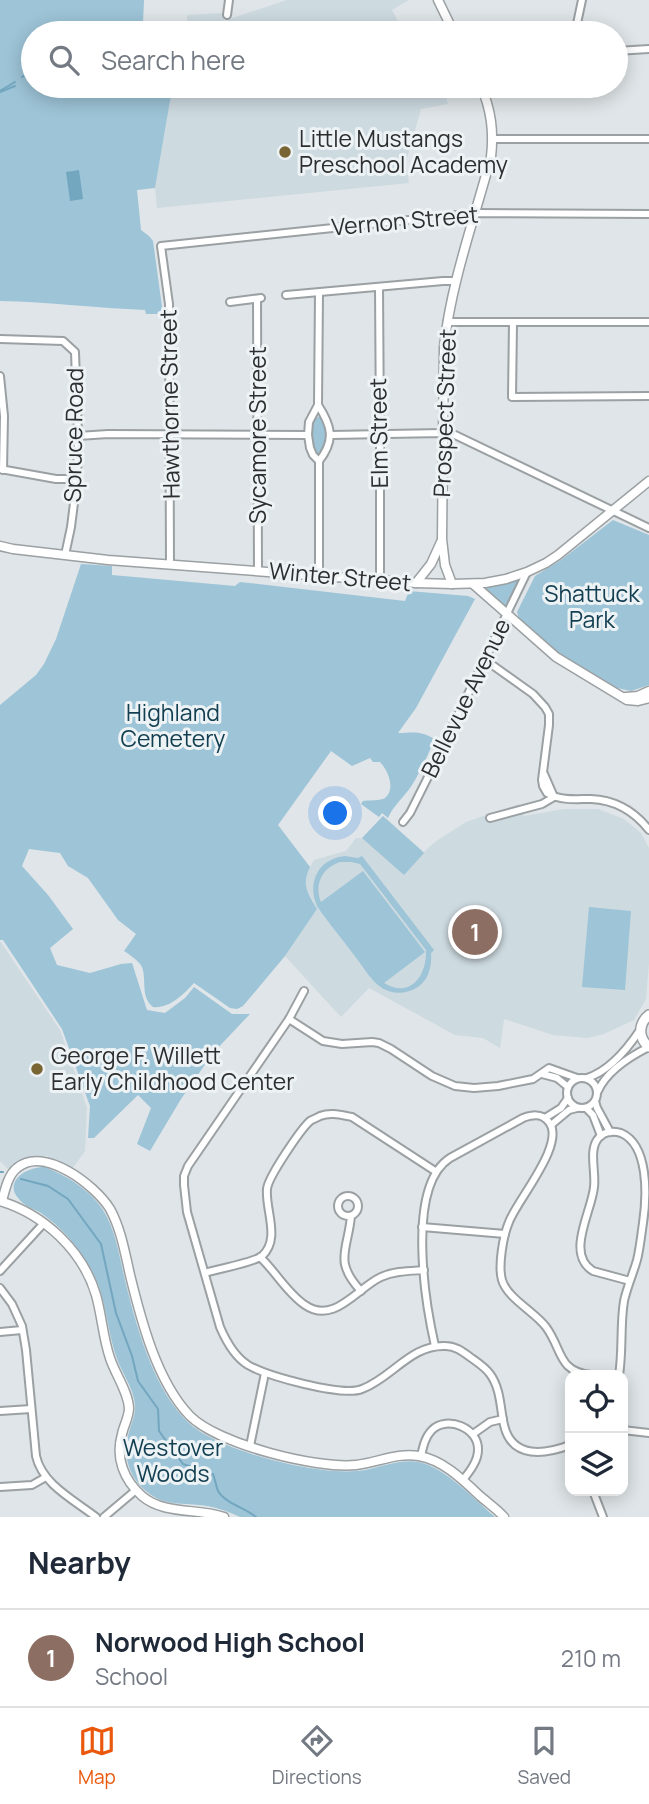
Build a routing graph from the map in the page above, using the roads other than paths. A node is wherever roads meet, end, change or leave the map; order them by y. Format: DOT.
graph roads {
  1 [pos="229,0"];
  2 [pos="438,0"];
  3 [pos="582,0"];
  4 [pos="227,15"];
  5 [pos="448,21"];
  6 [pos="578,21"];
  7 [pos="649,49"];
  8 [pos="628,50"];
  9 [pos="486,98"];
  10 [pos="493,139"];
  11 [pos="649,139"];
  12 [pos="476,213"];
  13 [pos="649,214"];
  14 [pos="161,246"];
  15 [pos="456,281"];
  16 [pos="379,287"];
  17 [pos="319,293"];
  18 [pos="286,295"];
  19 [pos="230,302"];
  20 [pos="447,322"];
  21 [pos="513,322"];
  22 [pos="649,322"];
  23 [pos="0,339"];
  24 [pos="0,376"];
  25 [pos="649,396"];
  26 [pos="318,405"];
  27 [pos="443,433"];
  28 [pos="380,434"];
  29 [pos="171,435"];
  30 [pos="257,435"];
  31 [pos="308,435"];
  32 [pos="331,435"];
  33 [pos="78,436"];
  34 [pos="319,461"];
  35 [pos="1,470"];
  36 [pos="77,479"];
  37 [pos="649,481"];
  38 [pos="612,511"];
  39 [pos="649,528"];
  40 [pos="442,539"];
  41 [pos="0,546"];
  42 [pos="65,555"];
  43 [pos="170,564"];
  44 [pos="258,570"];
  45 [pos="527,572"];
  46 [pos="319,575"];
  47 [pos="380,580"];
  48 [pos="416,583"];
  49 [pos="452,584"];
  50 [pos="473,584"];
  51 [pos="506,614"];
  52 [pos="484,659"];
  53 [pos="649,691"];
  54 [pos="620,696"];
  55 [pos="649,698"];
  56 [pos="554,797"];
  57 [pos="490,818"];
  58 [pos="403,822"];
  59 [pos="646,824"];
  60 [pos="649,830"];
  61 [pos="304,991"];
  62 [pos="649,1015"];
  63 [pos="289,1018"];
  64 [pos="640,1030"];
  65 [pos="649,1047"];
  66 [pos="542,1074"];
  67 [pos="577,1078"];
  68 [pos="587,1078"];
  69 [pos="568,1087"];
  70 [pos="598,1091"];
  71 [pos="568,1098"];
  72 [pos="595,1101"];
  73 [pos="578,1108"];
  74 [pos="586,1108"];
  75 [pos="548,1122"];
  76 [pos="610,1132"];
  77 [pos="601,1136"];
  78 [pos="435,1171"];
  79 [pos="1,1201"];
  80 [pos="351,1216"];
  81 [pos="44,1223"];
  82 [pos="422,1227"];
  83 [pos="505,1234"];
  84 [pos="260,1257"];
  85 [pos="424,1270"];
  86 [pos="0,1271"];
  87 [pos="205,1273"];
  88 [pos="630,1281"];
  89 [pos="0,1288"];
  90 [pos="361,1291"];
  91 [pos="22,1330"];
  92 [pos="0,1332"];
  93 [pos="435,1346"];
  94 [pos="573,1370"];
  95 [pos="619,1370"];
  96 [pos="265,1373"];
  97 [pos="30,1409"];
  98 [pos="0,1411"];
  99 [pos="503,1419"];
  100 [pos="628,1431"];
  101 [pos="649,1433"];
  102 [pos="473,1434"];
  103 [pos="250,1446"];
  104 [pos="565,1448"];
  105 [pos="421,1456"];
  106 [pos="46,1477"];
  107 [pos="463,1480"];
  108 [pos="0,1488"];
  109 [pos="136,1490"];
  110 [pos="595,1496"];
  111 [pos="96,1517"];
  112 [pos="104,1517"];
  113 [pos="224,1517"];
  114 [pos="504,1517"];
  115 [pos="603,1517"];
  1 -- 4 [label="street"];
  2 -- 5 [label="street"];
  3 -- 6 [label="street"];
  7 -- 8 [label="street"];
  9 -- 10 [label="street, Prospect Street"];
  10 -- 11 [label="street"];
  10 -- 12 [label="street, Prospect Street"];
  12 -- 13 [label="street, Vernon Street"];
  12 -- 14 [label="street, Vernon Street"];
  12 -- 15 [label="street, Prospect Street"];
  14 -- 29 [label="street, Hawthorne Street"];
  15 -- 16 [label="street"];
  15 -- 20 [label="street, Prospect Street"];
  16 -- 17 [label="street"];
  16 -- 28 [label="street, Elm Street"];
  17 -- 18 [label="street"];
  17 -- 26 [label="street"];
  19 -- 30 [label="street, Sycamore Street"];
  20 -- 21 [label="street"];
  20 -- 27 [label="street, Prospect Street"];
  21 -- 22 [label="street"];
  21 -- 25 [label="street"];
  23 -- 33 [label="street, Spruce Road"];
  24 -- 35 [label="street"];
  26 -- 31 [label="street"];
  26 -- 32 [label="street"];
  27 -- 28 [label="street"];
  27 -- 38 [label="street"];
  27 -- 40 [label="street, Prospect Street"];
  28 -- 32 [label="street"];
  28 -- 47 [label="street, Elm Street"];
  29 -- 30 [label="street"];
  29 -- 33 [label="street"];
  29 -- 43 [label="street, Hawthorne Street"];
  30 -- 31 [label="street"];
  30 -- 44 [label="street, Sycamore Street"];
  31 -- 34 [label="street"];
  32 -- 34 [label="street"];
  33 -- 36 [label="street, Spruce Road"];
  34 -- 46 [label="street"];
  35 -- 36 [label="street"];
  36 -- 42 [label="street, Spruce Road"];
  37 -- 38 [label="street, Winter Street"];
  38 -- 39 [label="street"];
  38 -- 45 [label="street, Winter Street"];
  40 -- 48 [label="street, Prospect Street"];
  40 -- 49 [label="street, Prospect Street"];
  41 -- 42 [label="street, Winter Street"];
  42 -- 43 [label="street, Winter Street"];
  43 -- 44 [label="street, Winter Street"];
  44 -- 46 [label="street, Winter Street"];
  45 -- 50 [label="street, Winter Street"];
  45 -- 51 [label="street, Bellevue Avenue"];
  46 -- 47 [label="street, Winter Street"];
  47 -- 48 [label="street, Winter Street"];
  48 -- 49 [label="street, Winter Street"];
  49 -- 50 [label="street, Winter Street"];
  50 -- 51 [label="street"];
  51 -- 52 [label="street, Bellevue Avenue"];
  51 -- 54 [label="street"];
  52 -- 56 [label="street"];
  52 -- 58 [label="street, Bellevue Avenue"];
  53 -- 54 [label="street"];
  54 -- 55 [label="street"];
  56 -- 57 [label="street"];
  56 -- 59 [label="street"];
  59 -- 60 [label="street"];
  61 -- 63 [label="street"];
  62 -- 64 [label="main road"];
  63 -- 66 [label="street"];
  63 -- 87 [label="street"];
  64 -- 65 [label="main road"];
  64 -- 68 [label="street"];
  65 -- 70 [label="street"];
  66 -- 67 [label="street"];
  66 -- 69 [label="street"];
  67 -- 68 [label="street"];
  67 -- 69 [label="street"];
  68 -- 70 [label="street"];
  69 -- 71 [label="street"];
  70 -- 72 [label="street"];
  71 -- 73 [label="street"];
  71 -- 75 [label="street"];
  72 -- 74 [label="street"];
  72 -- 76 [label="street"];
  73 -- 74 [label="street"];
  73 -- 75 [label="street"];
  74 -- 77 [label="street"];
  75 -- 78 [label="street"];
  75 -- 83 [label="street"];
  76 -- 77 [label="street"];
  76 -- 88 [label="street"];
  77 -- 88 [label="street"];
  78 -- 82 [label="street"];
  78 -- 84 [label="street"];
  79 -- 81 [label="street"];
  79 -- 103 [label="street"];
  80 -- 90 [label="street"];
  81 -- 86 [label="street"];
  81 -- 109 [label="street"];
  82 -- 83 [label="street"];
  82 -- 85 [label="street"];
  83 -- 94 [label="street"];
  84 -- 87 [label="street"];
  84 -- 90 [label="street"];
  85 -- 90 [label="street"];
  85 -- 93 [label="street"];
  87 -- 96 [label="street"];
  88 -- 95 [label="street"];
  89 -- 91 [label="street"];
  91 -- 92 [label="street"];
  91 -- 97 [label="street"];
  93 -- 96 [label="street"];
  93 -- 99 [label="street"];
  96 -- 103 [label="street"];
  97 -- 98 [label="street"];
  97 -- 106 [label="street"];
  99 -- 102 [label="street"];
  99 -- 104 [label="street"];
  100 -- 101 [label="street"];
  102 -- 105 [label="street"];
  102 -- 107 [label="street"];
  103 -- 105 [label="street"];
  105 -- 107 [label="street"];
  106 -- 108 [label="street"];
  106 -- 111 [label="street"];
  107 -- 114 [label="street"];
  109 -- 112 [label="street"];
  109 -- 113 [label="street"];
  110 -- 115 [label="street"];
}
